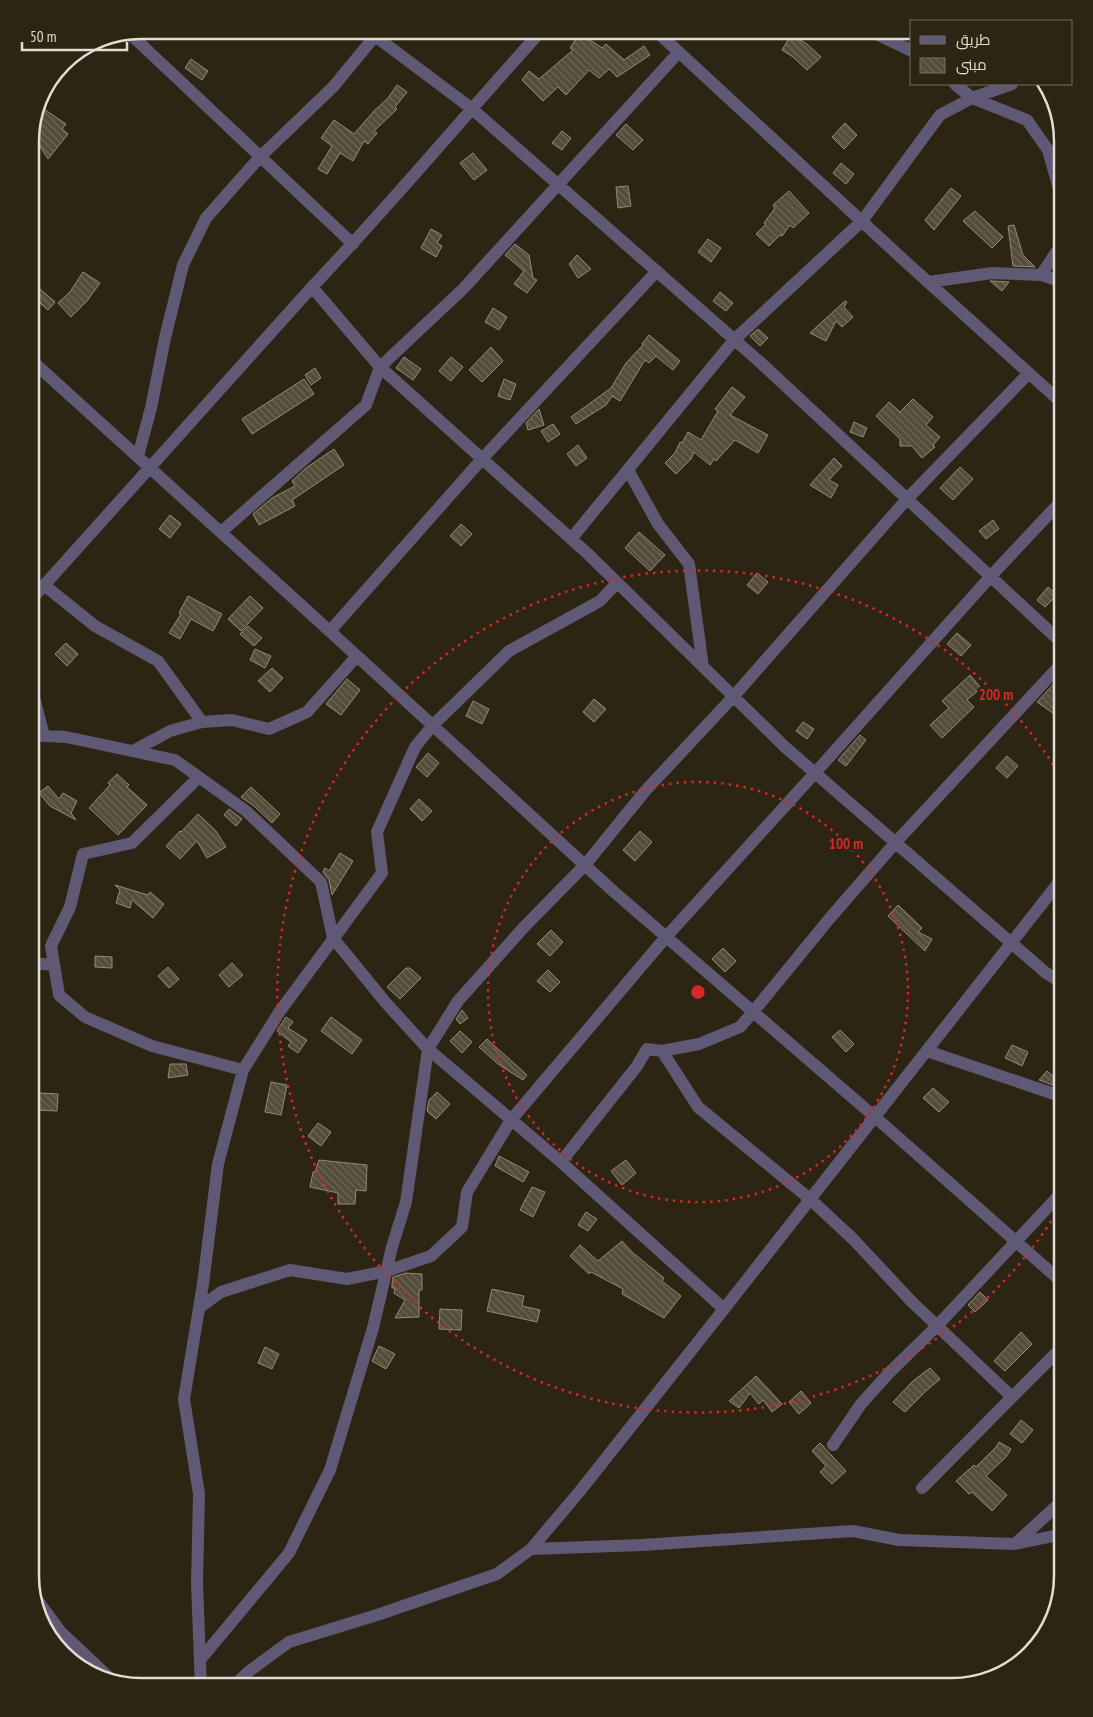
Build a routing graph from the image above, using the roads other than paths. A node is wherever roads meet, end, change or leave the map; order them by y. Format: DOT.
graph roads {
  1 [pos="135,39"];
  2 [pos="369,39"];
  3 [pos="383,39"];
  4 [pos="534,39"];
  5 [pos="665,39"];
  6 [pos="887,39"];
  7 [pos="910,50"];
  8 [pos="679,52"];
  9 [pos="956,85"];
  10 [pos="1009,85"];
  11 [pos="972,98"];
  12 [pos="471,108"];
  13 [pos="260,157"];
  14 [pos="1054,171"];
  15 [pos="558,185"];
  16 [pos="862,221"];
  17 [pos="352,244"];
  18 [pos="1054,256"];
  19 [pos="657,271"];
  20 [pos="1041,275"];
  21 [pos="1054,279"];
  22 [pos="929,282"];
  23 [pos="312,287"];
  24 [pos="734,340"];
  25 [pos="39,367"];
  26 [pos="380,367"];
  27 [pos="1029,373"];
  28 [pos="1054,396"];
  29 [pos="138,456"];
  30 [pos="482,459"];
  31 [pos="150,468"];
  32 [pos="628,470"];
  33 [pos="907,498"];
  34 [pos="1054,508"];
  35 [pos="221,532"];
  36 [pos="571,539"];
  37 [pos="990,576"];
  38 [pos="616,582"];
  39 [pos="44,585"];
  40 [pos="39,591"];
  41 [pos="330,631"];
  42 [pos="1054,636"];
  43 [pos="357,656"];
  44 [pos="703,667"];
  45 [pos="1054,672"];
  46 [pos="733,697"];
  47 [pos="39,717"];
  48 [pos="202,722"];
  49 [pos="433,725"];
  50 [pos="39,736"];
  51 [pos="44,736"];
  52 [pos="133,751"];
  53 [pos="815,773"];
  54 [pos="199,777"];
  55 [pos="896,842"];
  56 [pos="585,865"];
  57 [pos="1054,889"];
  58 [pos="666,937"];
  59 [pos="333,938"];
  60 [pos="1012,943"];
  61 [pos="39,963"];
  62 [pos="54,965"];
  63 [pos="1054,978"];
  64 [pos="753,1012"];
  65 [pos="428,1049"];
  66 [pos="662,1051"];
  67 [pos="927,1051"];
  68 [pos="243,1070"];
  69 [pos="1054,1094"];
  70 [pos="875,1117"];
  71 [pos="511,1120"];
  72 [pos="561,1162"];
  73 [pos="810,1199"];
  74 [pos="1054,1200"];
  75 [pos="1015,1241"];
  76 [pos="387,1271"];
  77 [pos="1054,1275"];
  78 [pos="199,1308"];
  79 [pos="724,1309"];
  80 [pos="937,1326"];
  81 [pos="1054,1356"];
  82 [pos="1012,1397"];
  83 [pos="832,1445"];
  84 [pos="922,1488"];
  85 [pos="1054,1508"];
  86 [pos="1054,1536"];
  87 [pos="1015,1544"];
  88 [pos="531,1549"];
  89 [pos="44,1610"];
  90 [pos="200,1660"];
  91 [pos="102,1671"];
  92 [pos="201,1678"];
  93 [pos="242,1678"];
  1 -- 13 [label="street"];
  2 -- 13 [label="street"];
  3 -- 12 [label="street"];
  4 -- 12 [label="street"];
  5 -- 8 [label="street"];
  6 -- 7 [label="street"];
  8 -- 15 [label="street"];
  8 -- 16 [label="street"];
  9 -- 11 [label="street"];
  10 -- 11 [label="street"];
  11 -- 14 [label="street"];
  11 -- 16 [label="street"];
  12 -- 15 [label="street"];
  12 -- 17 [label="street"];
  13 -- 17 [label="street"];
  13 -- 29 [label="street"];
  15 -- 19 [label="street"];
  15 -- 26 [label="street"];
  16 -- 22 [label="street"];
  16 -- 24 [label="street"];
  17 -- 23 [label="street"];
  18 -- 20 [label="street"];
  19 -- 24 [label="street"];
  19 -- 30 [label="street"];
  20 -- 21 [label="street"];
  20 -- 22 [label="street"];
  22 -- 27 [label="street"];
  23 -- 26 [label="street"];
  23 -- 31 [label="street"];
  24 -- 32 [label="street"];
  24 -- 33 [label="street"];
  25 -- 29 [label="street"];
  26 -- 30 [label="street"];
  26 -- 35 [label="street"];
  27 -- 28 [label="street"];
  27 -- 33 [label="street"];
  29 -- 31 [label="street"];
  30 -- 36 [label="street"];
  30 -- 41 [label="street"];
  31 -- 35 [label="street"];
  31 -- 39 [label="street"];
  32 -- 36 [label="street"];
  32 -- 44 [label="street"];
  33 -- 37 [label="street"];
  33 -- 46 [label="street"];
  34 -- 37 [label="street"];
  35 -- 41 [label="street"];
  36 -- 38 [label="street"];
  37 -- 42 [label="street"];
  37 -- 53 [label="street"];
  38 -- 44 [label="street"];
  38 -- 49 [label="street"];
  39 -- 40 [label="street"];
  39 -- 48 [label="street"];
  41 -- 43 [label="street"];
  43 -- 48 [label="street"];
  43 -- 49 [label="street"];
  44 -- 46 [label="street"];
  45 -- 55 [label="street"];
  46 -- 53 [label="street"];
  46 -- 56 [label="street"];
  47 -- 51 [label="street"];
  48 -- 52 [label="street"];
  49 -- 56 [label="street"];
  49 -- 59 [label="street"];
  50 -- 51 [label="street"];
  51 -- 52 [label="street"];
  52 -- 54 [label="street"];
  53 -- 55 [label="street"];
  53 -- 58 [label="street"];
  54 -- 59 [label="street"];
  54 -- 62 [label="street"];
  55 -- 60 [label="street"];
  55 -- 64 [label="street"];
  56 -- 58 [label="street"];
  56 -- 65 [label="street"];
  57 -- 60 [label="street"];
  58 -- 64 [label="street"];
  58 -- 71 [label="street"];
  59 -- 65 [label="street"];
  59 -- 68 [label="street"];
  60 -- 63 [label="street"];
  60 -- 67 [label="street"];
  61 -- 62 [label="street"];
  62 -- 68 [label="street"];
  64 -- 66 [label="street"];
  64 -- 70 [label="street"];
  65 -- 71 [label="street"];
  65 -- 76 [label="street"];
  66 -- 72 [label="street"];
  66 -- 73 [label="street"];
  67 -- 69 [label="street"];
  67 -- 70 [label="street"];
  68 -- 78 [label="street"];
  70 -- 73 [label="street"];
  70 -- 75 [label="street"];
  71 -- 72 [label="street"];
  71 -- 76 [label="street"];
  72 -- 79 [label="street"];
  73 -- 79 [label="street"];
  73 -- 80 [label="street"];
  74 -- 75 [label="street"];
  75 -- 77 [label="street"];
  75 -- 80 [label="street"];
  76 -- 78 [label="street"];
  76 -- 90 [label="street"];
  78 -- 90 [label="street"];
  79 -- 88 [label="street"];
  80 -- 82 [label="street"];
  80 -- 83 [label="street"];
  81 -- 82 [label="street"];
  82 -- 84 [label="street"];
  85 -- 87 [label="street"];
  86 -- 87 [label="street"];
  87 -- 88 [label="street"];
  88 -- 93 [label="street"];
  89 -- 91 [label="street"];
  90 -- 92 [label="street"];
}
